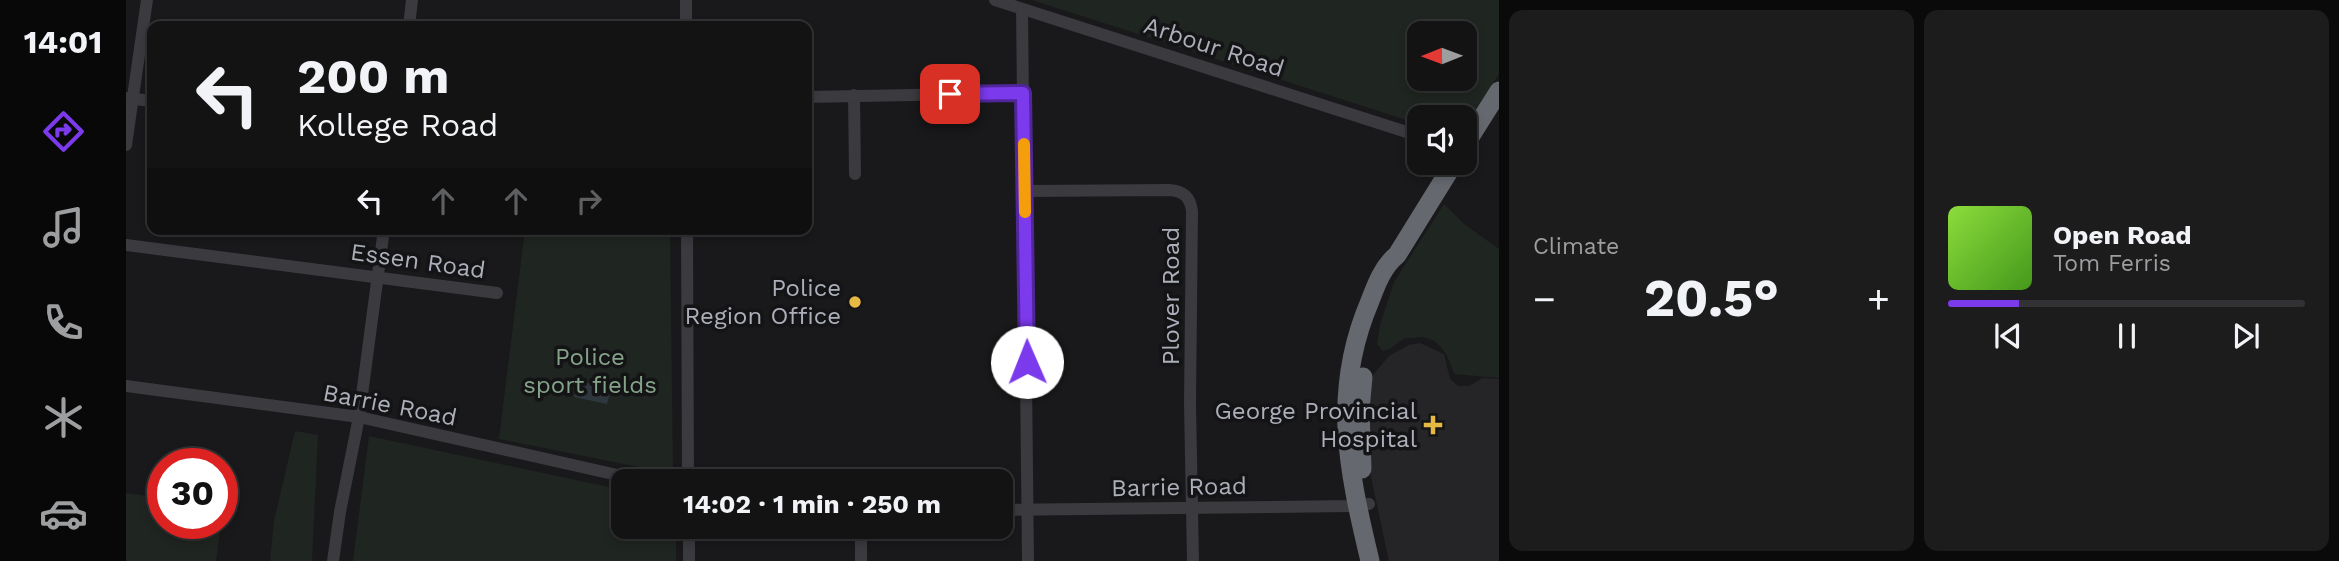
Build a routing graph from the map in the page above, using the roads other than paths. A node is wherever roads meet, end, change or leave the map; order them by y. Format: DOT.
graph roads {
  1 [pos="147,0"];
  2 [pos="412,0"];
  3 [pos="686,0"];
  4 [pos="995,0"];
  5 [pos="1022,9"];
  6 [pos="410,21"];
  7 [pos="686,21"];
  8 [pos="1499,91"];
  9 [pos="1023,93"];
  10 [pos="854,96"];
  11 [pos="812,97"];
  12 [pos="129,98"];
  13 [pos="147,100"];
  14 [pos="1477,126"];
  15 [pos="1407,132"];
  16 [pos="126,145"];
  17 [pos="855,174"];
  18 [pos="1447,175"];
  19 [pos="1025,191"];
  20 [pos="383,235"];
  21 [pos="687,235"];
  22 [pos="126,245"];
  23 [pos="378,277"];
  24 [pos="497,293"];
  25 [pos="126,386"];
  26 [pos="359,417"];
  27 [pos="688,469"];
  28 [pos="611,474"];
  29 [pos="1363,505"];
  30 [pos="1192,508"];
  31 [pos="1013,510"];
  32 [pos="1028,510"];
  33 [pos="689,539"];
  34 [pos="861,539"];
  35 [pos="333,561"];
  36 [pos="689,561"];
  37 [pos="861,561"];
  38 [pos="1028,561"];
  39 [pos="1193,561"];
  40 [pos="1370,561"];
  41 [pos="1381,561"];
  1 -- 12 [label="street"];
  2 -- 6 [label="street"];
  3 -- 7 [label="street"];
  4 -- 5 [label="street, Arbour Road"];
  5 -- 9 [label="street"];
  5 -- 15 [label="street, Arbour Road"];
  8 -- 14 [label="highway"];
  9 -- 10 [label="street"];
  9 -- 19 [label="street"];
  10 -- 11 [label="street"];
  10 -- 17 [label="street"];
  12 -- 13 [label="street"];
  12 -- 16 [label="street"];
  18 -- 29 [label="highway"];
  19 -- 30 [label="street, Plover Road"];
  19 -- 32 [label="street"];
  20 -- 23 [label="street"];
  21 -- 27 [label="street"];
  22 -- 23 [label="street, Essen Road"];
  23 -- 24 [label="street, Essen Road"];
  23 -- 26 [label="street"];
  25 -- 26 [label="street, Barrie Road"];
  26 -- 28 [label="street, Barrie Road"];
  26 -- 35 [label="street"];
  29 -- 30 [label="street, Barrie Road"];
  29 -- 40 [label="highway"];
  29 -- 41 [label="highway"];
  30 -- 32 [label="street, Barrie Road"];
  30 -- 39 [label="street, Plover Road"];
  31 -- 32 [label="street, Barrie Road"];
  32 -- 38 [label="street"];
  33 -- 36 [label="street"];
  34 -- 37 [label="street"];
}
